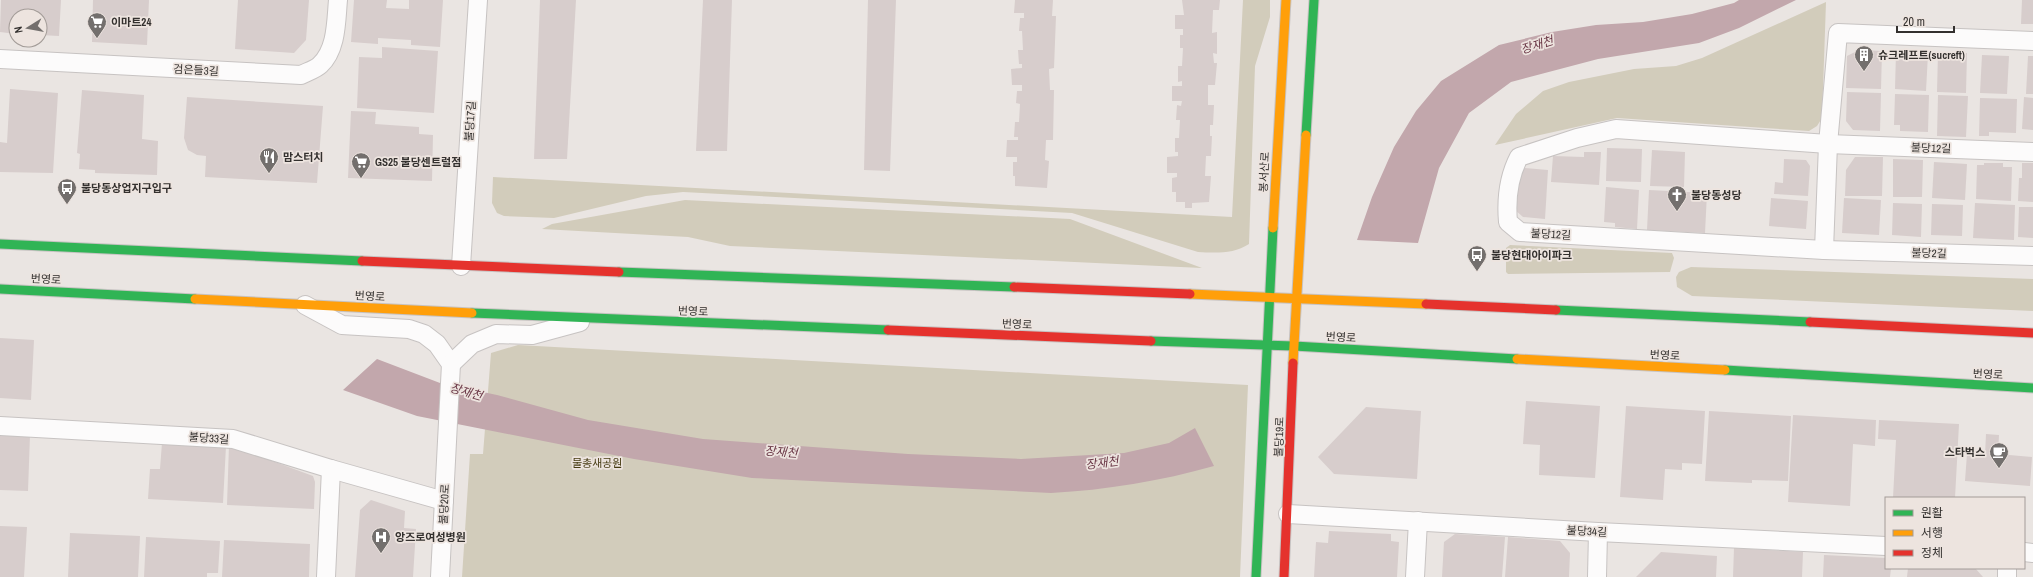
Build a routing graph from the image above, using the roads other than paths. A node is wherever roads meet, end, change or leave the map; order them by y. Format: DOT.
graph roads {
  1 [pos="338,0"];
  2 [pos="478,0"];
  3 [pos="1286,0"];
  4 [pos="1314,0"];
  5 [pos="2033,41"];
  6 [pos="0,59"];
  7 [pos="1828,144"];
  8 [pos="2033,152"];
  9 [pos="0,244"];
  10 [pos="1824,250"];
  11 [pos="2033,256"];
  12 [pos="461,266"];
  13 [pos="0,289"];
  14 [pos="1269,298"];
  15 [pos="1298,298"];
  16 [pos="304,305"];
  17 [pos="590,319"];
  18 [pos="2033,333"];
  19 [pos="1266,346"];
  20 [pos="1294,346"];
  21 [pos="451,364"];
  22 [pos="2030,389"];
  23 [pos="0,426"];
  24 [pos="331,469"];
  25 [pos="444,501"];
  26 [pos="1288,514"];
  27 [pos="1418,521"];
  28 [pos="1598,532"];
  29 [pos="1885,546"];
  30 [pos="326,577"];
  31 [pos="440,577"];
  32 [pos="1256,577"];
  33 [pos="1284,577"];
  34 [pos="1416,577"];
  35 [pos="1597,577"];
  1 -- 6 [label="street, 검은들3길"];
  2 -- 12 [label="street, 불당17길"];
  3 -- 14 [label="main road, 봉서산로"];
  4 -- 15 [label="main road"];
  5 -- 7 [label="street"];
  7 -- 8 [label="street, 불당12길"];
  7 -- 10 [label="street"];
  7 -- 10 [label="street, 불당12길"];
  9 -- 12 [label="main road"];
  10 -- 11 [label="street, 불당2길"];
  12 -- 14 [label="main road"];
  13 -- 16 [label="main road, 번영로"];
  14 -- 15 [label="main road"];
  14 -- 19 [label="main road, 봉서산로"];
  15 -- 18 [label="main road"];
  15 -- 20 [label="main road, 불당19로"];
  16 -- 17 [label="main road, 번영로"];
  16 -- 21 [label="street"];
  17 -- 19 [label="main road, 번영로"];
  17 -- 21 [label="street"];
  19 -- 20 [label="main road, 번영로"];
  19 -- 32 [label="main road, 불당19로"];
  20 -- 22 [label="main road, 번영로"];
  20 -- 26 [label="main road, 불당19로"];
  21 -- 25 [label="street, 불당20로"];
  23 -- 24 [label="street, 불당33길"];
  24 -- 25 [label="street, 불당33길"];
  24 -- 30 [label="street"];
  25 -- 31 [label="street, 불당20로"];
  26 -- 27 [label="street, 불당34길"];
  26 -- 33 [label="main road, 불당19로"];
  27 -- 28 [label="street, 불당34길"];
  27 -- 34 [label="street"];
  28 -- 29 [label="street, 불당34길"];
  28 -- 35 [label="street"];
}
